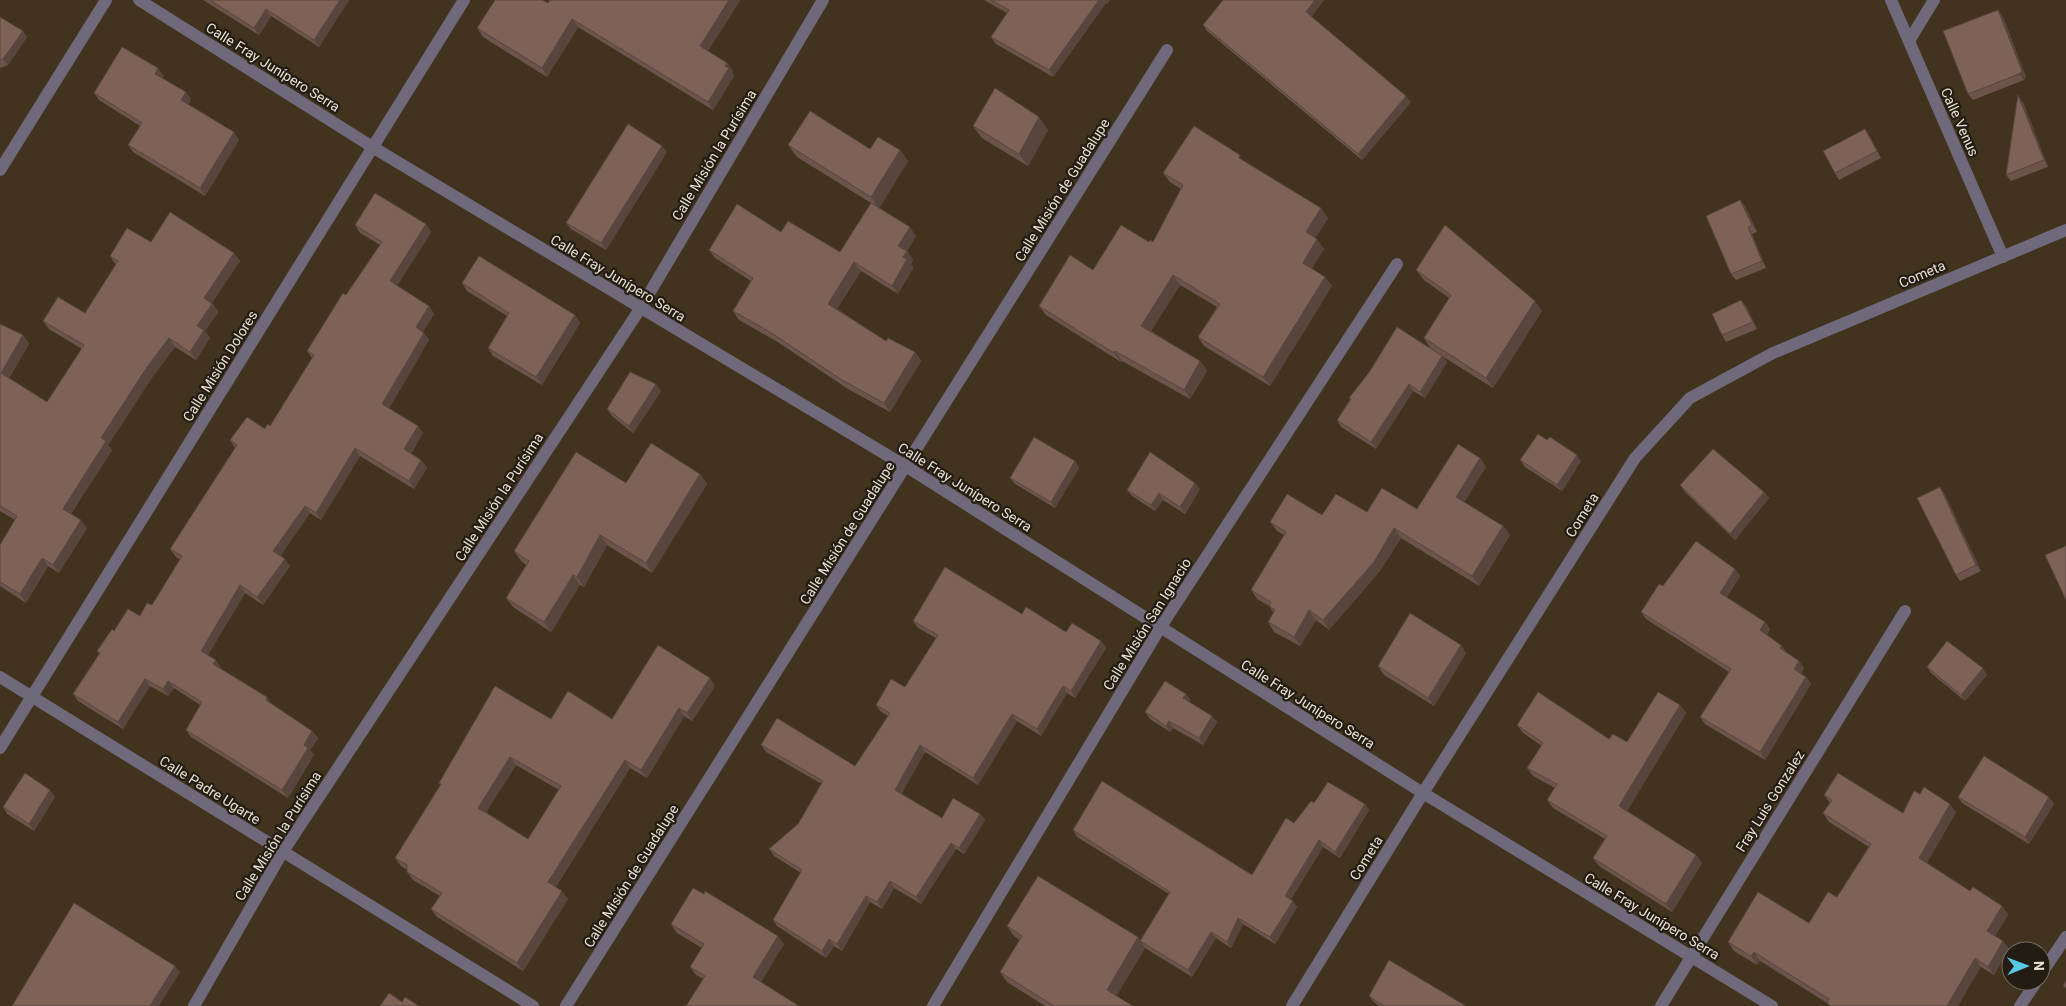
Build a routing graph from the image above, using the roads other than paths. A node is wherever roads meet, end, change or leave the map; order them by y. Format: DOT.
graph roads {
  1 [pos="106,0"];
  2 [pos="139,0"];
  3 [pos="464,0"];
  4 [pos="823,0"];
  5 [pos="1891,0"];
  6 [pos="1934,0"];
  7 [pos="1909,41"];
  8 [pos="1167,50"];
  9 [pos="374,148"];
  10 [pos="0,170"];
  11 [pos="2066,230"];
  12 [pos="2003,257"];
  13 [pos="1397,264"];
  14 [pos="640,309"];
  15 [pos="906,467"];
  16 [pos="1905,611"];
  17 [pos="1160,628"];
  18 [pos="0,677"];
  19 [pos="32,697"];
  20 [pos="0,748"];
  21 [pos="1423,793"];
  22 [pos="282,853"];
  23 [pos="2066,937"];
  24 [pos="1691,958"];
  25 [pos="2051,959"];
  26 [pos="2030,991"];
  27 [pos="194,1006"];
  28 [pos="533,1006"];
  29 [pos="566,1006"];
  30 [pos="933,1006"];
  31 [pos="1292,1006"];
  32 [pos="1662,1006"];
  33 [pos="1772,1006"];
  34 [pos="2020,1006"];
  1 -- 10 [label="street"];
  2 -- 9 [label="street, Calle Fray Junípero Serra"];
  3 -- 9 [label="street, Calle Misión Dolores"];
  4 -- 14 [label="street, Calle Misión la Purísima"];
  5 -- 7 [label="street, Calle Venus"];
  6 -- 7 [label="street"];
  7 -- 12 [label="street, Calle Venus"];
  8 -- 15 [label="street, Calle Misión de Guadalupe"];
  9 -- 14 [label="street, Calle Fray Junípero Serra"];
  9 -- 19 [label="street, Calle Misión Dolores"];
  11 -- 12 [label="street, Cometa"];
  12 -- 21 [label="street, Cometa"];
  13 -- 17 [label="street, Calle Misión San Ignacio"];
  14 -- 15 [label="street, Calle Fray Junípero Serra"];
  14 -- 22 [label="street, Calle Misión la Purísima"];
  15 -- 17 [label="street, Calle Fray Junípero Serra"];
  15 -- 29 [label="street, Calle Misión de Guadalupe"];
  16 -- 24 [label="street, Fray Luis Gonzalez"];
  17 -- 21 [label="street, Calle Fray Junípero Serra"];
  17 -- 30 [label="street, Calle Misión San Ignacio"];
  18 -- 19 [label="street, Calle Padre Ugarte"];
  19 -- 20 [label="street, Calle Misión Dolores"];
  19 -- 22 [label="street, Calle Padre Ugarte"];
  21 -- 24 [label="street, Calle Fray Junípero Serra"];
  21 -- 31 [label="street, Cometa"];
  22 -- 27 [label="street, Calle Misión la Purísima"];
  22 -- 28 [label="street, Calle Padre Ugarte"];
  23 -- 25 [label="street"];
  24 -- 32 [label="street, Fray Luis Gonzalez"];
  24 -- 33 [label="street, Calle Fray Junípero Serra"];
  26 -- 34 [label="street"];
}
